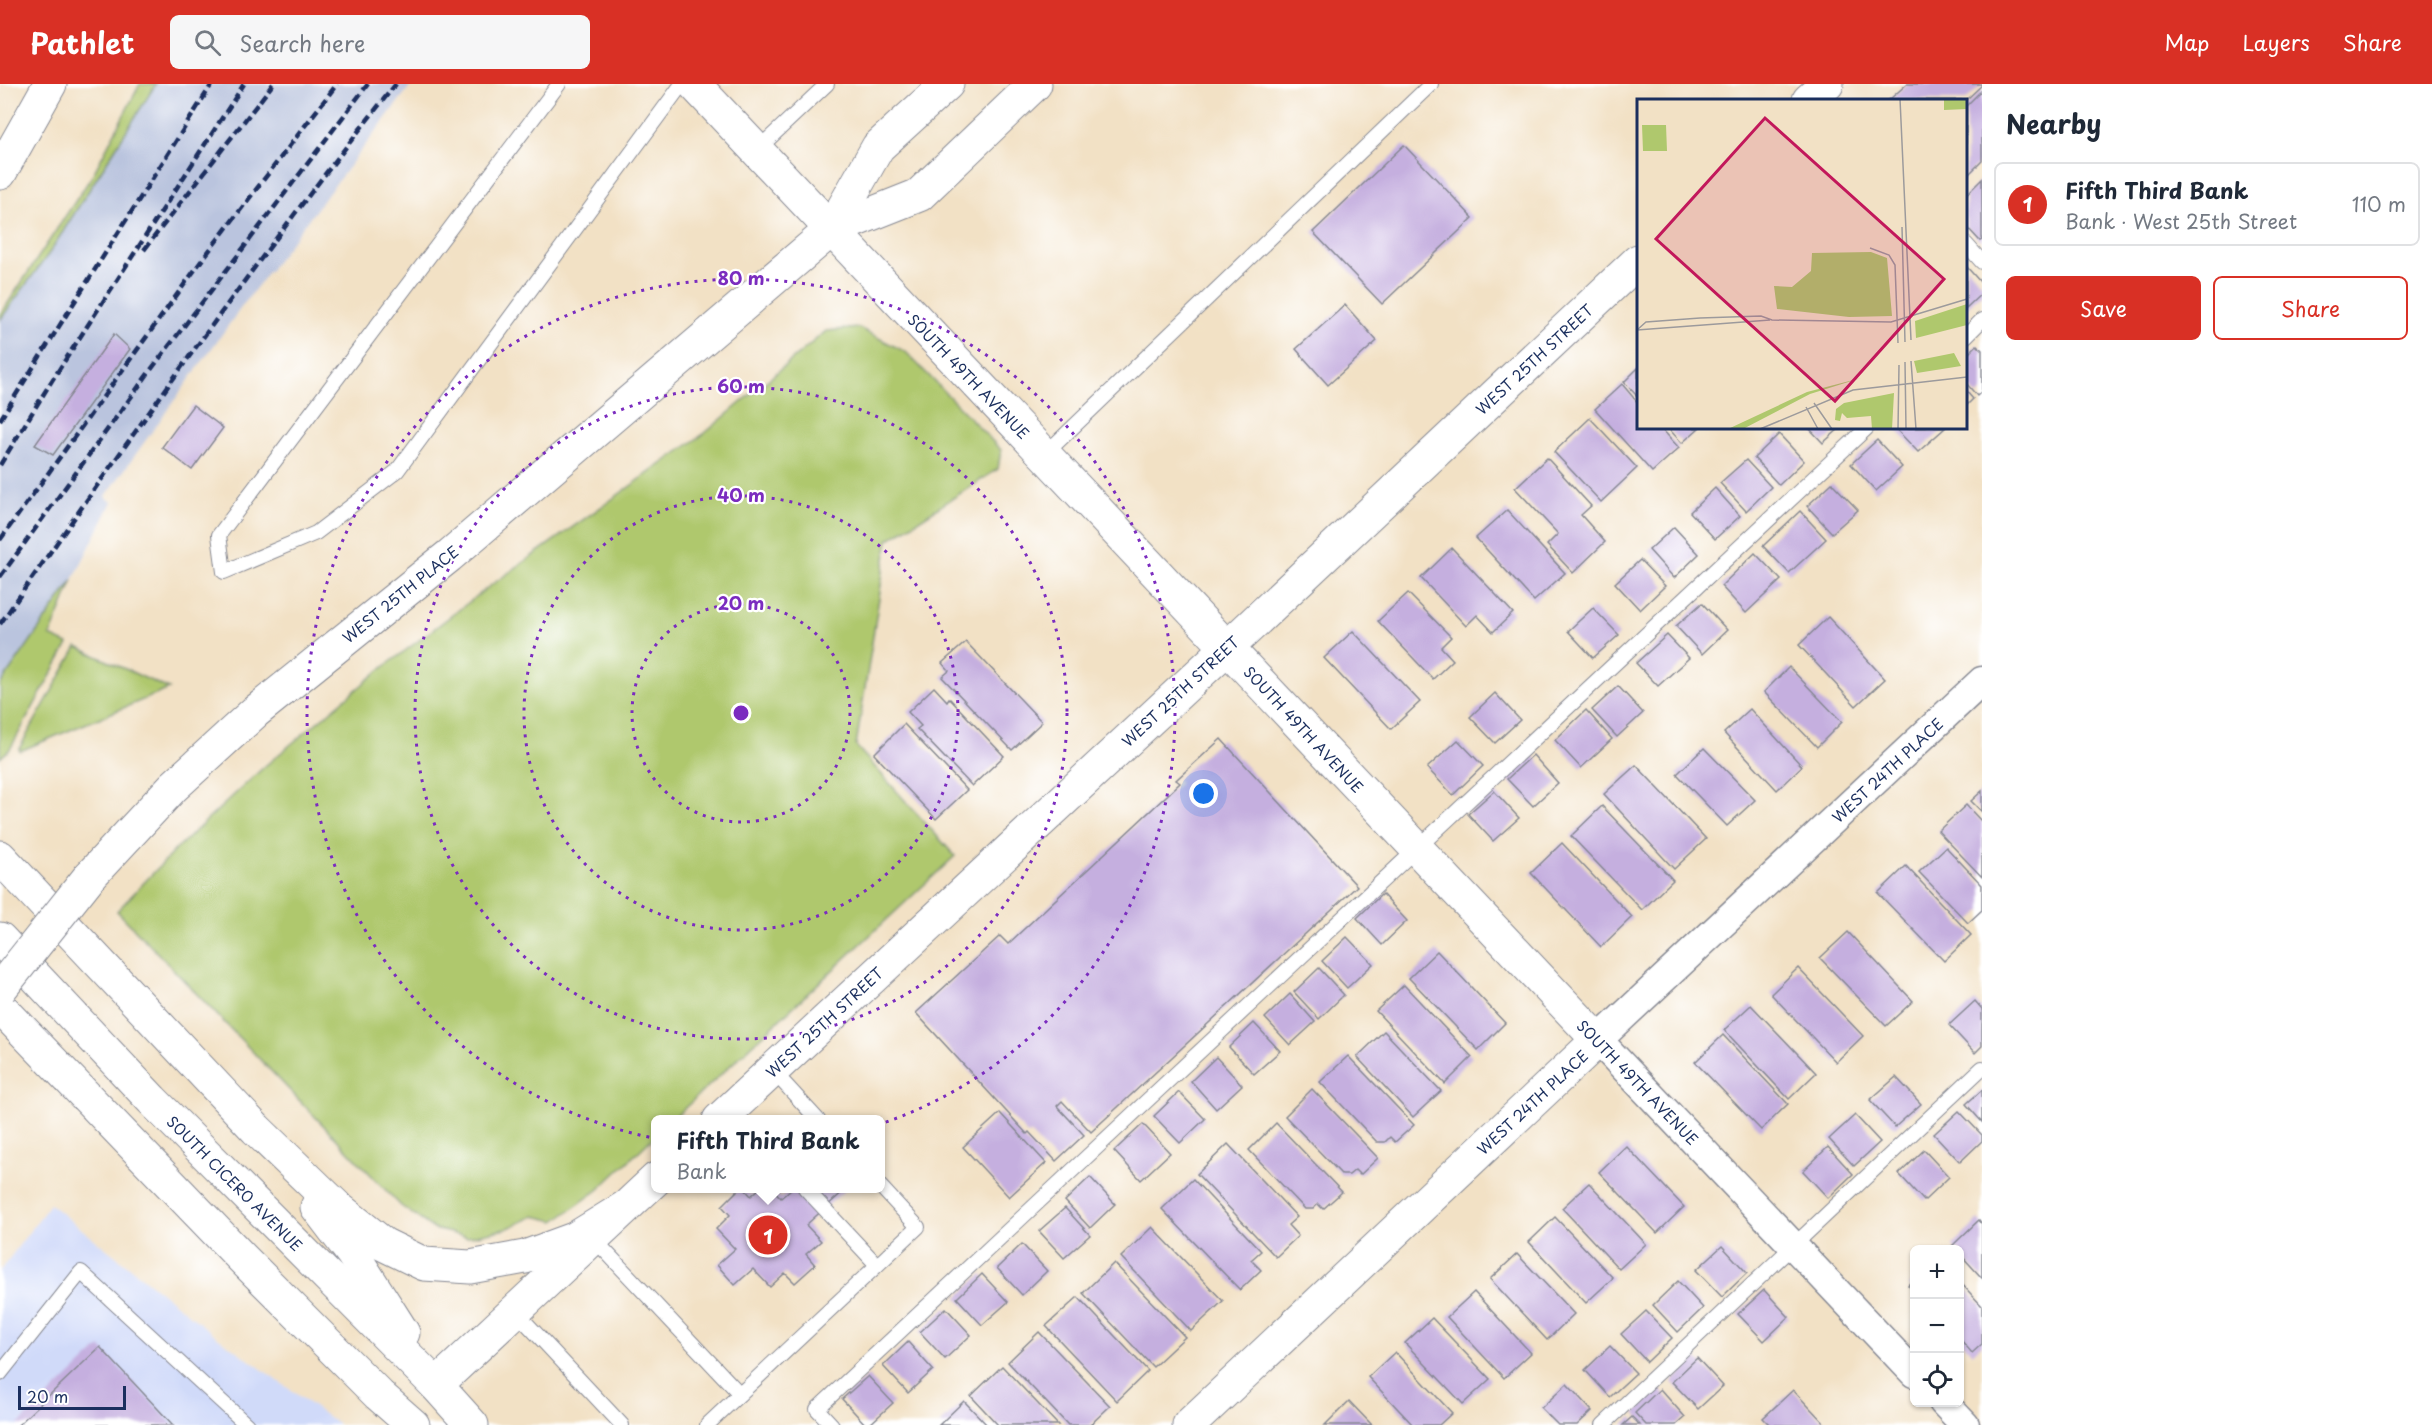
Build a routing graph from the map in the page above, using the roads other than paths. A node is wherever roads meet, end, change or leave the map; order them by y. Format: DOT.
graph roads {
  1 [pos="50,84"];
  2 [pos="559,84"];
  3 [pos="682,84"];
  4 [pos="694,84"];
  5 [pos="827,84"];
  6 [pos="946,84"];
  7 [pos="1035,84"];
  8 [pos="1431,84"];
  9 [pos="756,151"];
  10 [pos="0,173"];
  11 [pos="831,230"];
  12 [pos="1967,246"];
  13 [pos="1637,262"];
  14 [pos="1982,262"];
  15 [pos="1982,320"];
  16 [pos="1967,334"];
  17 [pos="1866,429"];
  18 [pos="1044,455"];
  19 [pos="1227,648"];
  20 [pos="1982,681"];
  21 [pos="1417,848"];
  22 [pos="0,857"];
  23 [pos="0,939"];
  24 [pos="0,988"];
  25 [pos="0,1007"];
  26 [pos="1598,1040"];
  27 [pos="1982,1068"];
  28 [pos="772,1070"];
  29 [pos="730,1115"];
  30 [pos="814,1115"];
  31 [pos="256,1129"];
  32 [pos="651,1184"];
  33 [pos="885,1191"];
  34 [pos="810,1193"];
  35 [pos="624,1208"];
  36 [pos="592,1237"];
  37 [pos="1794,1245"];
  38 [pos="878,1265"];
  39 [pos="515,1311"];
  40 [pos="1910,1368"];
  41 [pos="0,1374"];
  42 [pos="436,1385"];
  43 [pos="740,1394"];
  44 [pos="1948,1407"];
  45 [pos="247,1425"];
  46 [pos="413,1425"];
  47 [pos="472,1425"];
  48 [pos="622,1425"];
  49 [pos="707,1425"];
  50 [pos="832,1425"];
  51 [pos="1189,1425"];
  52 [pos="1603,1425"];
  53 [pos="1965,1425"];
  1 -- 10 [label="main road"];
  2 -- 3 [label="lane"];
  4 -- 9 [label="main road, SOUTH 49TH AVENUE"];
  5 -- 9 [label="lane"];
  6 -- 11 [label="main road, WEST 25TH PLACE"];
  7 -- 11 [label="main road, WEST 25TH PLACE"];
  8 -- 18 [label="lane"];
  9 -- 11 [label="main road, SOUTH 49TH AVENUE"];
  11 -- 18 [label="main road, SOUTH 49TH AVENUE"];
  11 -- 24 [label="main road, WEST 25TH PLACE, bridge"];
  12 -- 14 [label="lane"];
  13 -- 19 [label="main road, WEST 25TH STREET"];
  15 -- 16 [label="lane"];
  17 -- 21 [label="lane"];
  18 -- 19 [label="main road, SOUTH 49TH AVENUE"];
  19 -- 21 [label="main road, SOUTH 49TH AVENUE"];
  19 -- 28 [label="main road, WEST 25TH STREET"];
  20 -- 26 [label="street, WEST 24TH PLACE"];
  21 -- 26 [label="main road, SOUTH 49TH AVENUE"];
  21 -- 50 [label="lane"];
  22 -- 31 [label="main road"];
  23 -- 42 [label="main road, SOUTH CICERO AVENUE"];
  25 -- 46 [label="main road"];
  26 -- 37 [label="street, SOUTH 49TH AVENUE"];
  26 -- 51 [label="main road, WEST 24TH PLACE"];
  27 -- 37 [label="lane"];
  28 -- 29 [label="main road, WEST 25TH STREET"];
  28 -- 30 [label="lane"];
  31 -- 35 [label="main road"];
  31 -- 42 [label="main road"];
  32 -- 35 [label="main road"];
  33 -- 38 [label="lane"];
  34 -- 38 [label="lane"];
  35 -- 36 [label="main road"];
  36 -- 39 [label="main road"];
  36 -- 43 [label="lane"];
  37 -- 40 [label="street, SOUTH 49TH AVENUE"];
  37 -- 52 [label="lane"];
  38 -- 43 [label="lane"];
  39 -- 42 [label="main road"];
  39 -- 48 [label="lane"];
  41 -- 45 [label="lane"];
  42 -- 47 [label="main road, SOUTH CICERO AVENUE"];
  43 -- 49 [label="lane"];
  44 -- 53 [label="street"];
}
